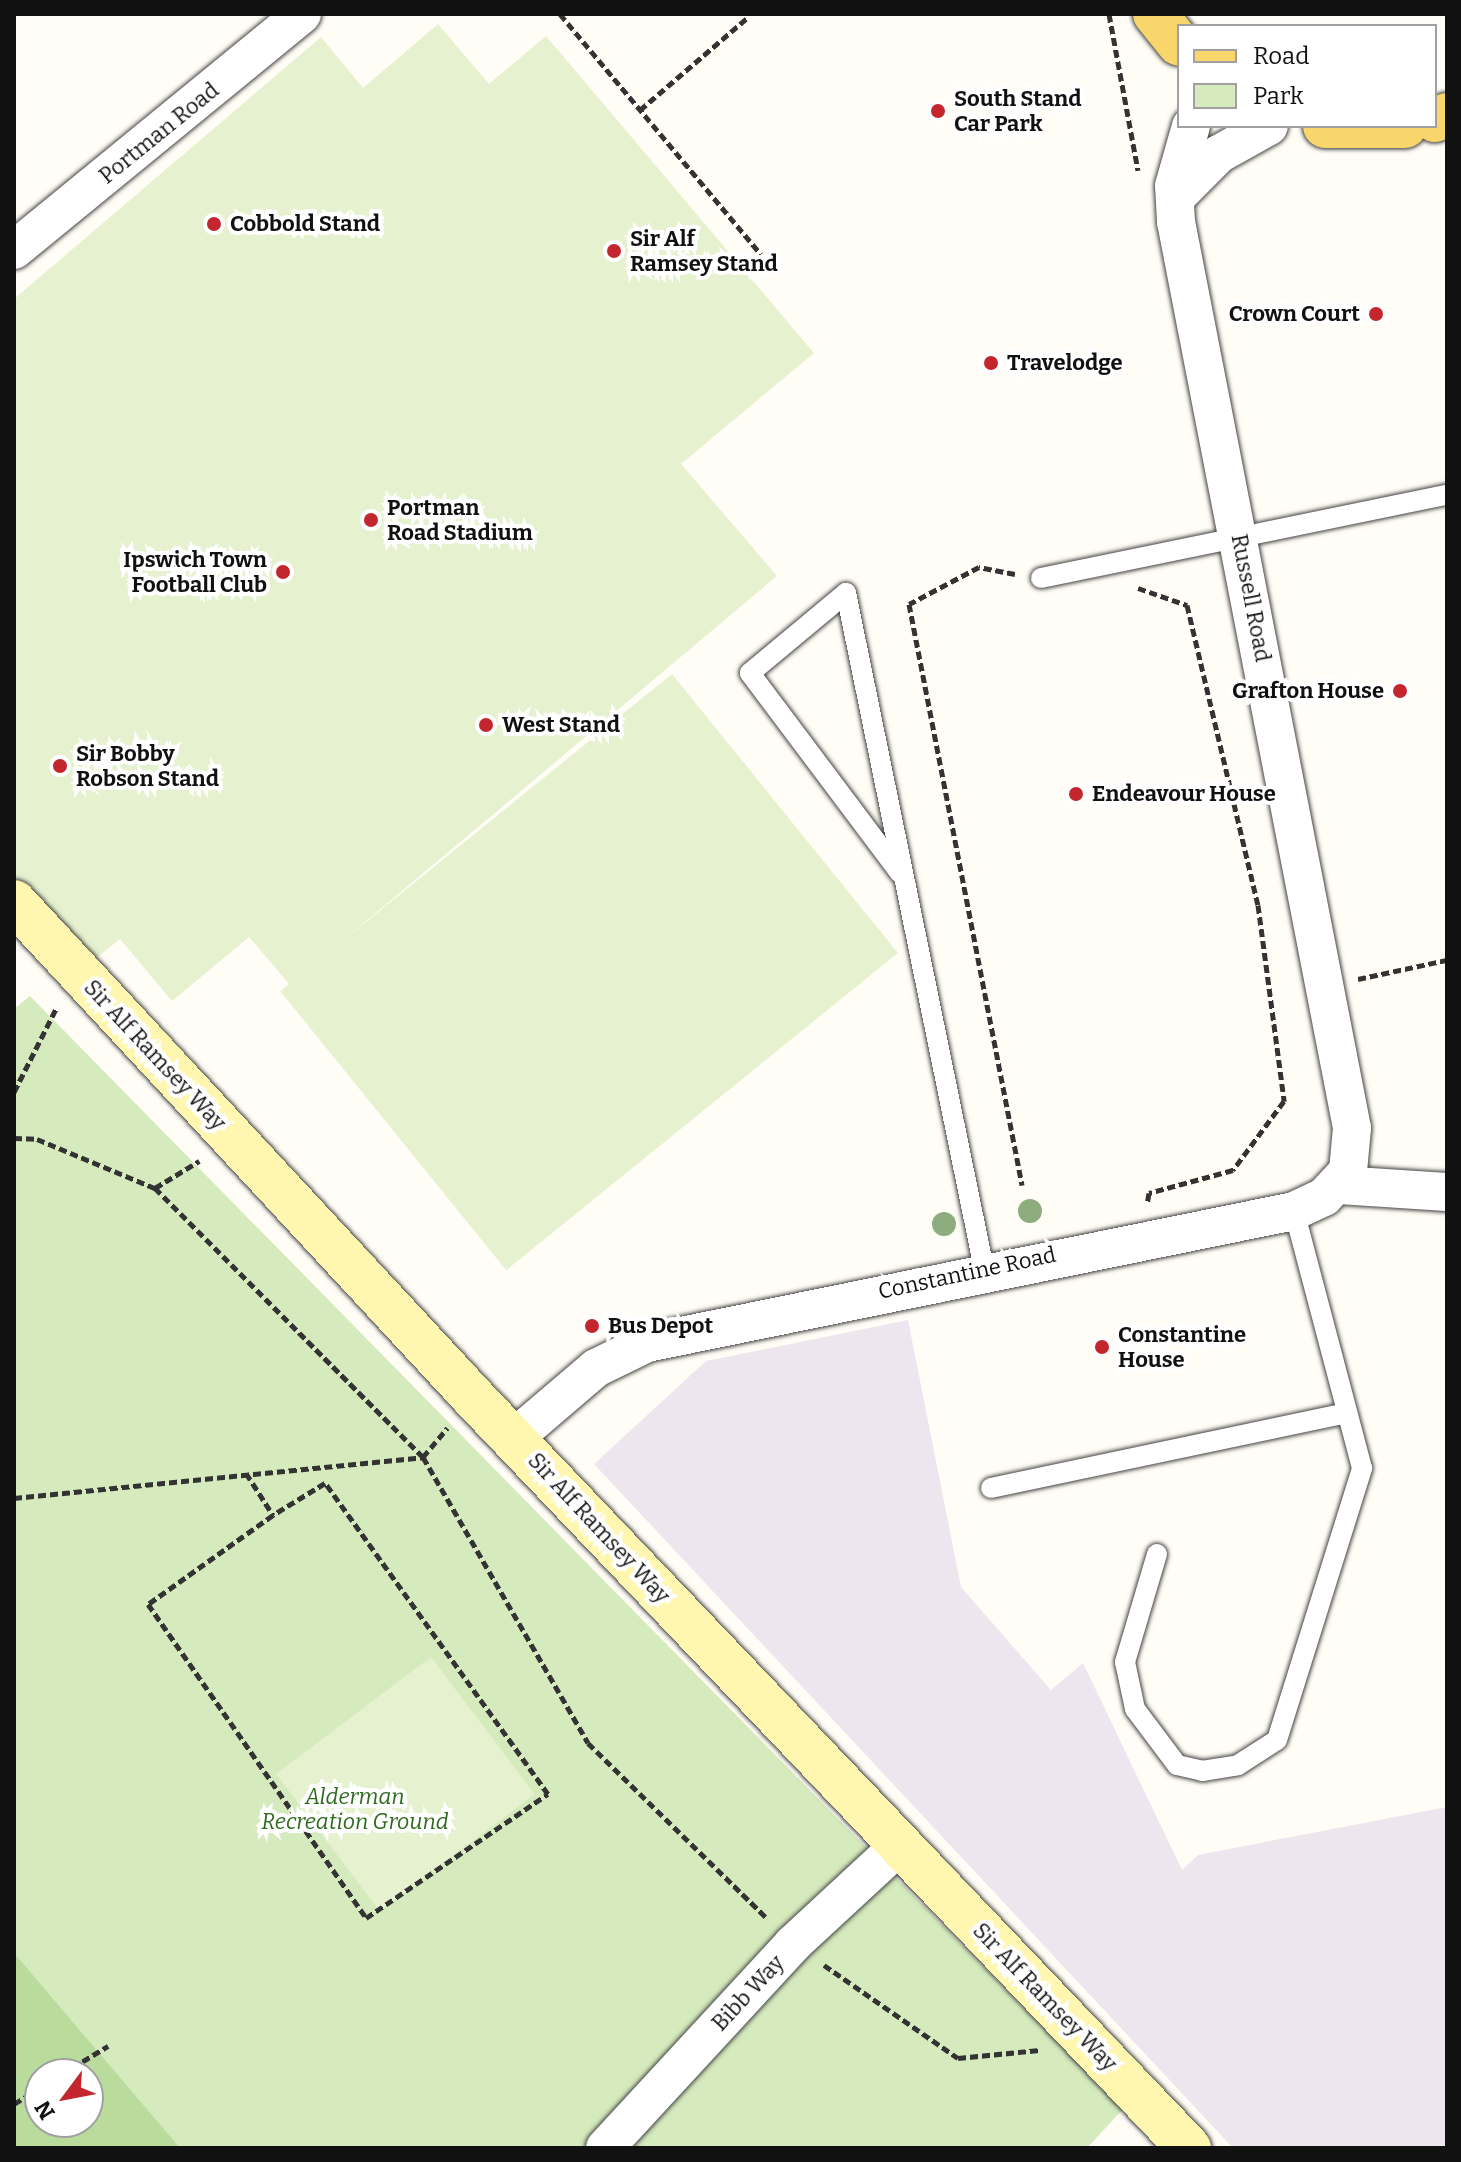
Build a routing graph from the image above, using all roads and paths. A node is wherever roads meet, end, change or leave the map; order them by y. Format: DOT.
graph roads {
  1 [pos="302,14"];
  2 [pos="560,14"];
  3 [pos="1109,14"];
  4 [pos="1155,14"];
  5 [pos="747,18"];
  6 [pos="1177,42"];
  7 [pos="640,110"];
  8 [pos="1191,128"];
  9 [pos="1265,128"];
  10 [pos="1140,182"];
  11 [pos="1175,198"];
  12 [pos="14,250"];
  13 [pos="761,254"];
  14 [pos="1447,495"];
  15 [pos="1239,534"];
  16 [pos="1041,578"];
  17 [pos="1132,586"];
  18 [pos="900,873"];
  19 [pos="20,922"];
  20 [pos="1447,960"];
  21 [pos="76,970"];
  22 [pos="1326,986"];
  23 [pos="14,1092"];
  24 [pos="14,1138"];
  25 [pos="234,1140"];
  26 [pos="1022,1185"];
  27 [pos="1339,1185"];
  28 [pos="155,1188"];
  29 [pos="1447,1192"];
  30 [pos="1294,1211"];
  31 [pos="1144,1237"];
  32 [pos="984,1269"];
  33 [pos="473,1397"];
  34 [pos="1347,1413"];
  35 [pos="514,1438"];
  36 [pos="423,1457"];
  37 [pos="246,1473"];
  38 [pos="991,1488"];
  39 [pos="14,1498"];
  40 [pos="273,1515"];
  41 [pos="1157,1554"];
  42 [pos="899,1846"];
  43 [pos="793,1944"];
  44 [pos="108,2046"];
  45 [pos="1093,2046"];
  46 [pos="88,2058"];
  47 [pos="605,2148"];
  48 [pos="1189,2148"];
  1 -- 12 [label="street, Portman Road"];
  2 -- 7 [label="path"];
  3 -- 10 [label="path"];
  4 -- 6 [label="main road"];
  5 -- 7 [label="path"];
  7 -- 13 [label="path"];
  8 -- 11 [label="street, Russell Road"];
  9 -- 11 [label="street"];
  11 -- 15 [label="street, Russell Road"];
  14 -- 15 [label="lane"];
  15 -- 16 [label="lane"];
  15 -- 22 [label="street, Russell Road"];
  16 -- 26 [label="path"];
  17 -- 31 [label="path"];
  18 -- 18 [label="lane"];
  18 -- 32 [label="lane"];
  19 -- 21 [label="street, Sir Alf Ramsey Way"];
  20 -- 22 [label="path"];
  21 -- 23 [label="path"];
  21 -- 25 [label="street, Sir Alf Ramsey Way"];
  22 -- 27 [label="street, Russell Road"];
  24 -- 28 [label="path"];
  25 -- 28 [label="path"];
  25 -- 33 [label="street, Sir Alf Ramsey Way"];
  27 -- 29 [label="street"];
  27 -- 30 [label="street, Constantine Road"];
  28 -- 36 [label="path"];
  30 -- 31 [label="street, Constantine Road"];
  30 -- 34 [label="lane"];
  31 -- 32 [label="street, Constantine Road"];
  32 -- 35 [label="street, Constantine Road"];
  33 -- 35 [label="street, Sir Alf Ramsey Way"];
  33 -- 36 [label="path"];
  34 -- 38 [label="lane"];
  34 -- 41 [label="lane"];
  35 -- 42 [label="street, Sir Alf Ramsey Way"];
  36 -- 37 [label="path"];
  36 -- 43 [label="path"];
  37 -- 39 [label="path"];
  37 -- 40 [label="path"];
  40 -- 40 [label="path"];
  42 -- 43 [label="street, Bibb Way"];
  42 -- 45 [label="street, Sir Alf Ramsey Way"];
  43 -- 45 [label="path"];
  43 -- 47 [label="street, Bibb Way"];
  44 -- 46 [label="path"];
  45 -- 48 [label="street, Sir Alf Ramsey Way"];
}
